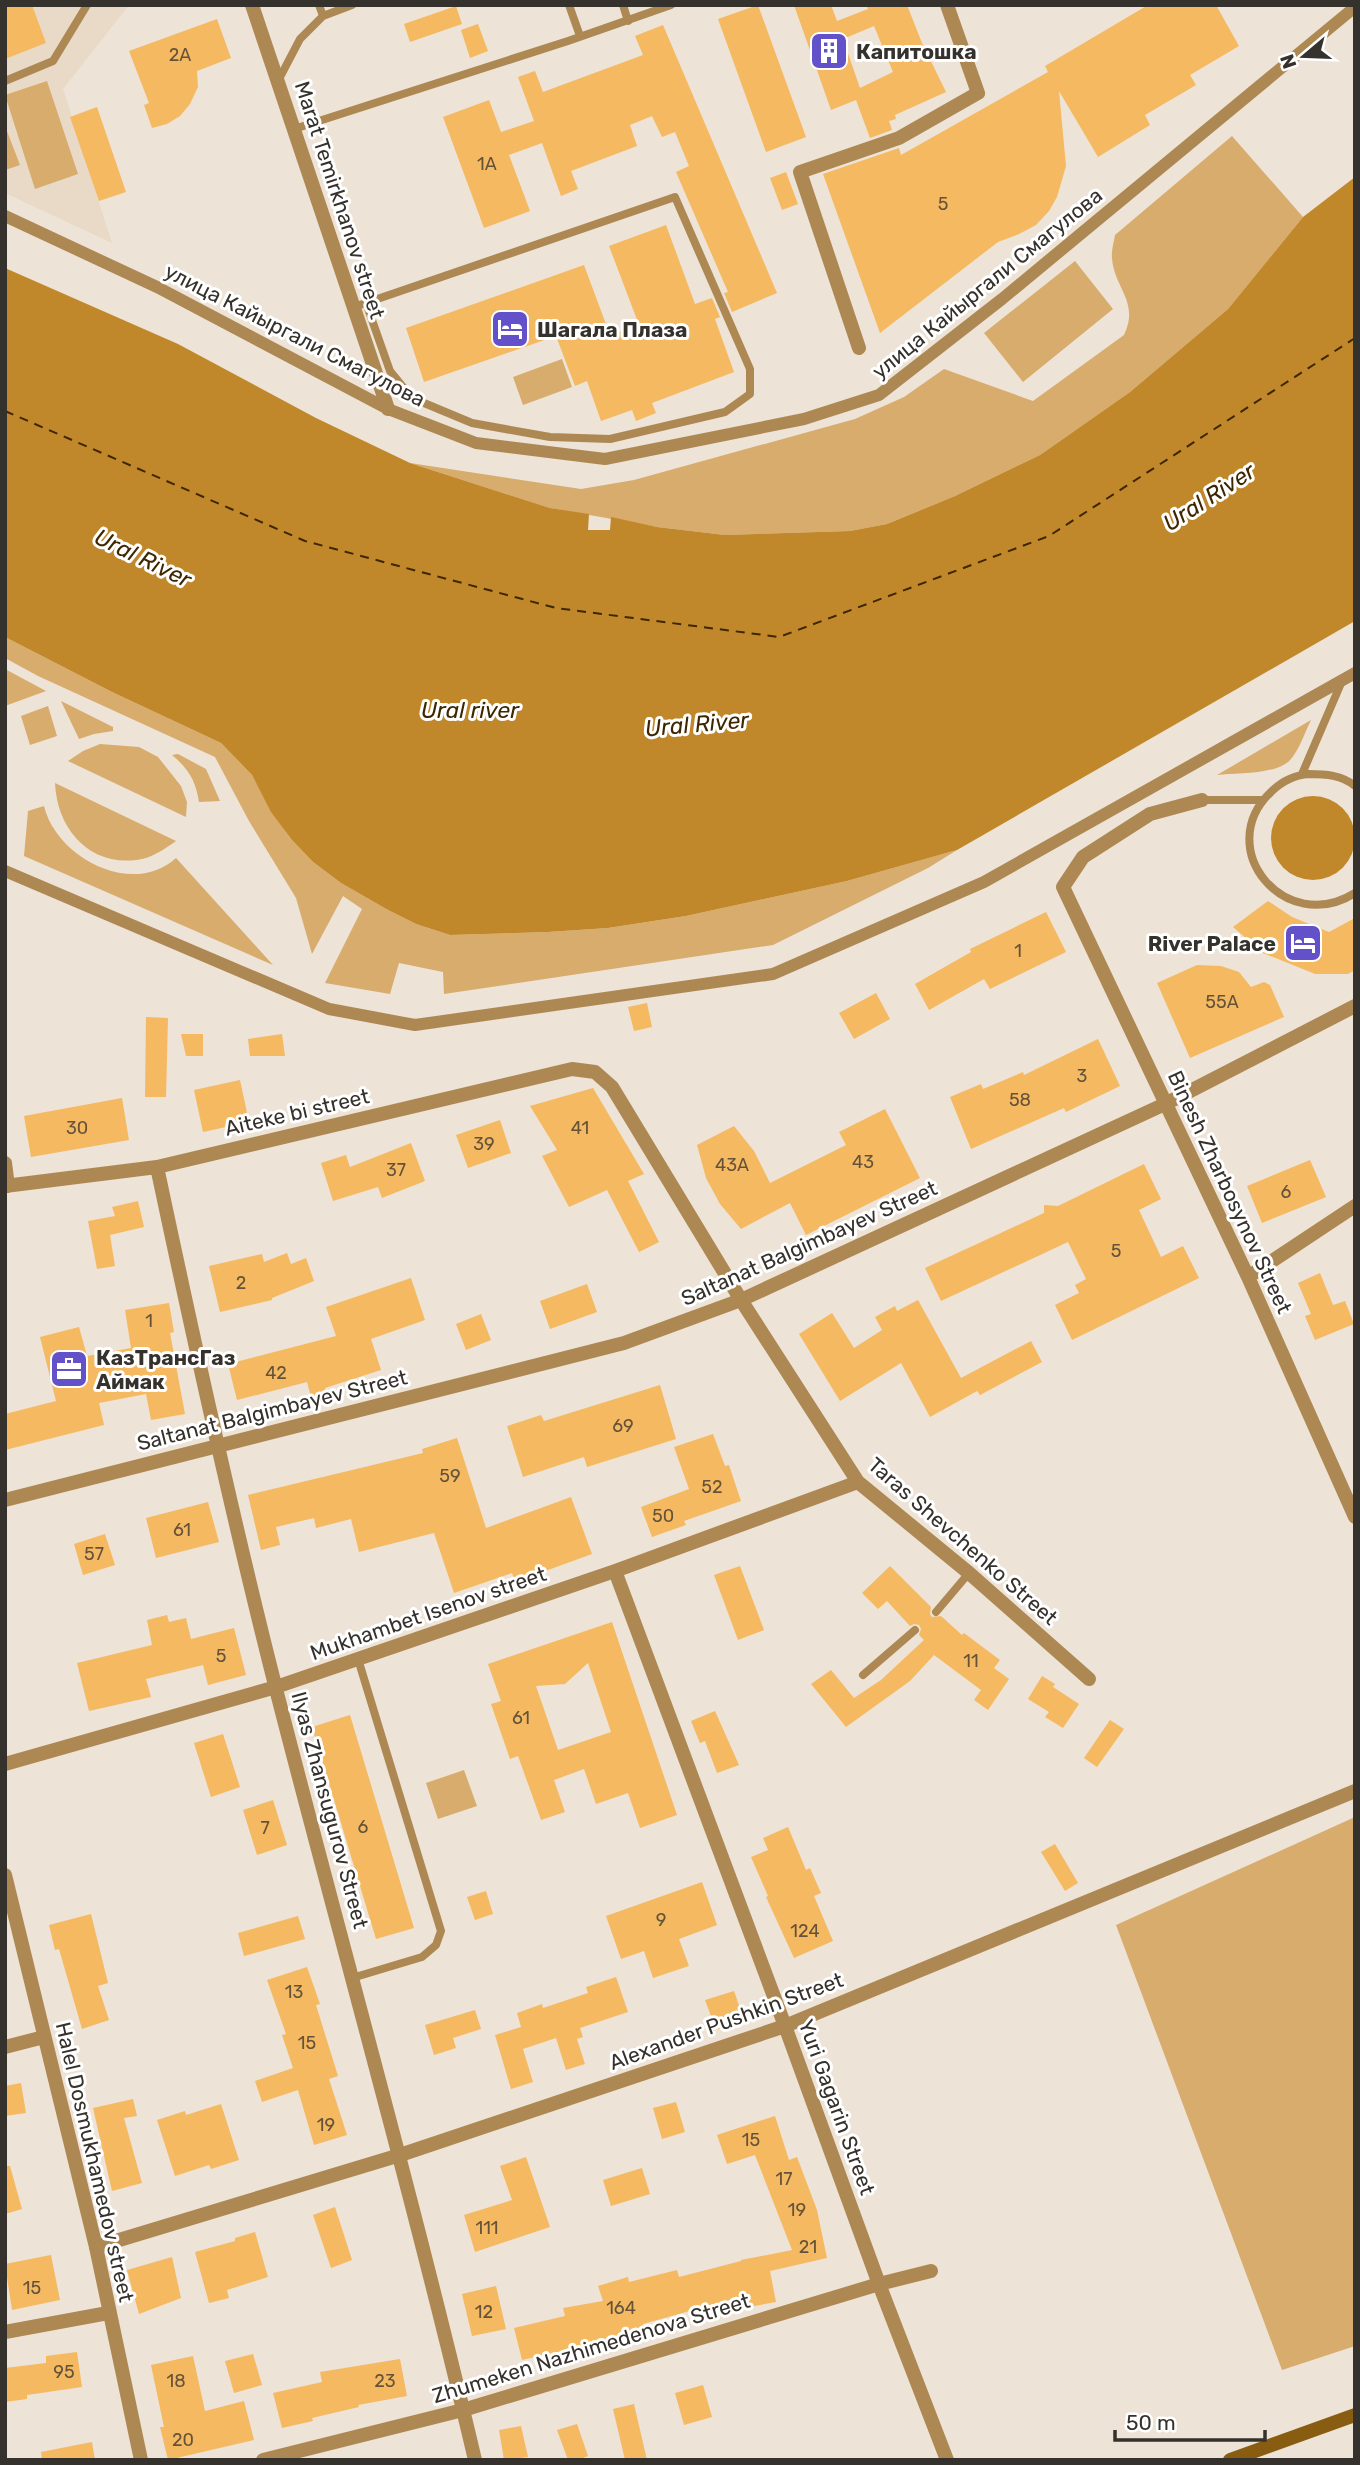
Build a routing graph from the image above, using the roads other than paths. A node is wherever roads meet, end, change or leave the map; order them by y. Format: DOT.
graph roads {
  1 [pos="88,5"];
  2 [pos="252,5"];
  3 [pos="319,5"];
  4 [pos="352,5"];
  5 [pos="569,5"];
  6 [pos="623,5"];
  7 [pos="671,5"];
  8 [pos="947,5"];
  9 [pos="1355,7"];
  10 [pos="323,16"];
  11 [pos="628,21"];
  12 [pos="580,36"];
  13 [pos="278,80"];
  14 [pos="5,81"];
  15 [pos="294,129"];
  16 [pos="5,216"];
  17 [pos="360,305"];
  18 [pos="859,348"];
  19 [pos="388,409"];
  20 [pos="1355,673"];
  21 [pos="1342,680"];
  22 [pos="1302,775"];
  23 [pos="1355,786"];
  24 [pos="1202,800"];
  25 [pos="1262,800"];
  26 [pos="5,871"];
  27 [pos="1355,893"];
  28 [pos="1355,1006"];
  29 [pos="594,1072"];
  30 [pos="1166,1104"];
  31 [pos="5,1163"];
  32 [pos="157,1167"];
  33 [pos="6,1186"];
  34 [pos="1355,1206"];
  35 [pos="1248,1277"];
  36 [pos="741,1300"];
  37 [pos="217,1446"];
  38 [pos="858,1482"];
  39 [pos="5,1500"];
  40 [pos="1355,1517"];
  41 [pos="615,1571"];
  42 [pos="969,1573"];
  43 [pos="936,1612"];
  44 [pos="915,1630"];
  45 [pos="358,1659"];
  46 [pos="863,1675"];
  47 [pos="1089,1679"];
  48 [pos="276,1687"];
  49 [pos="5,1764"];
  50 [pos="1355,1791"];
  51 [pos="5,1875"];
  52 [pos="352,1978"];
  53 [pos="785,2026"];
  54 [pos="44,2037"];
  55 [pos="5,2047"];
  56 [pos="400,2155"];
  57 [pos="96,2247"];
  58 [pos="931,2272"];
  59 [pos="879,2284"];
  60 [pos="108,2313"];
  61 [pos="5,2332"];
  62 [pos="463,2410"];
  63 [pos="1355,2415"];
  64 [pos="141,2460"];
  65 [pos="263,2460"];
  66 [pos="475,2460"];
  67 [pos="947,2460"];
  68 [pos="1230,2460"];
  1 -- 14 [label="lane"];
  2 -- 13 [label="street, Marat Temirkhanov street"];
  3 -- 10 [label="lane"];
  4 -- 10 [label="lane"];
  5 -- 12 [label="lane"];
  6 -- 11 [label="lane"];
  7 -- 11 [label="lane"];
  8 -- 18 [label="street"];
  9 -- 19 [label="street, улица Кайыргали Смагулова"];
  10 -- 13 [label="lane"];
  11 -- 12 [label="lane"];
  12 -- 15 [label="lane"];
  13 -- 15 [label="street, Marat Temirkhanov street"];
  15 -- 17 [label="street, Marat Temirkhanov street"];
  16 -- 19 [label="street, улица Кайыргали Смагулова"];
  17 -- 17 [label="lane"];
  17 -- 19 [label="street, Marat Temirkhanov street"];
  20 -- 21 [label="street"];
  21 -- 22 [label="lane"];
  21 -- 26 [label="street"];
  22 -- 23 [label="lane"];
  22 -- 25 [label="lane"];
  24 -- 25 [label="lane"];
  24 -- 30 [label="street, Binesh Zharbosynov Street"];
  25 -- 27 [label="lane"];
  28 -- 30 [label="street, Saltanat Balgimbayev Street"];
  29 -- 32 [label="street, Aiteke bi street"];
  29 -- 36 [label="street, Taras Shevchenko Street"];
  30 -- 35 [label="street, Binesh Zharbosynov Street"];
  30 -- 36 [label="street, Saltanat Balgimbayev Street"];
  31 -- 33 [label="street, Aiteke bi street"];
  32 -- 33 [label="street, Aiteke bi street"];
  32 -- 37 [label="street, Ilyas Zhansugurov Street"];
  34 -- 35 [label="street"];
  35 -- 40 [label="street, Binesh Zharbosynov Street"];
  36 -- 37 [label="street, Saltanat Balgimbayev Street"];
  36 -- 38 [label="street, Taras Shevchenko Street"];
  37 -- 39 [label="street, Saltanat Balgimbayev Street"];
  37 -- 48 [label="street, Ilyas Zhansugurov Street"];
  38 -- 41 [label="street, Mukhambet Isenov street"];
  38 -- 42 [label="street, Taras Shevchenko Street"];
  41 -- 45 [label="street, Mukhambet Isenov street"];
  41 -- 53 [label="street, Yuri Gagarin Street"];
  42 -- 43 [label="lane"];
  42 -- 47 [label="street, Taras Shevchenko Street"];
  44 -- 46 [label="lane"];
  45 -- 48 [label="street, Mukhambet Isenov street"];
  45 -- 52 [label="lane"];
  48 -- 49 [label="street, Mukhambet Isenov street"];
  48 -- 52 [label="street, Ilyas Zhansugurov Street"];
  50 -- 53 [label="street, Alexander Pushkin Street"];
  51 -- 54 [label="street, Halel Dosmukhamedov street"];
  52 -- 56 [label="street, Ilyas Zhansugurov Street"];
  53 -- 56 [label="street, Alexander Pushkin Street"];
  53 -- 59 [label="street, Yuri Gagarin Street"];
  54 -- 55 [label="street"];
  54 -- 57 [label="street, Halel Dosmukhamedov street"];
  56 -- 57 [label="street, Alexander Pushkin Street"];
  56 -- 62 [label="street, Ilyas Zhansugurov Street"];
  57 -- 60 [label="street, Halel Dosmukhamedov street"];
  58 -- 59 [label="street, Zhumeken Nazhimedenova Street"];
  59 -- 62 [label="street, Zhumeken Nazhimedenova Street"];
  59 -- 67 [label="street, Yuri Gagarin Street"];
  60 -- 61 [label="street"];
  60 -- 64 [label="street, Halel Dosmukhamedov street"];
  62 -- 65 [label="street, Zhumeken Nazhimedenova Street"];
  62 -- 66 [label="street, Ilyas Zhansugurov Street"];
  63 -- 68 [label="main road"];
}
